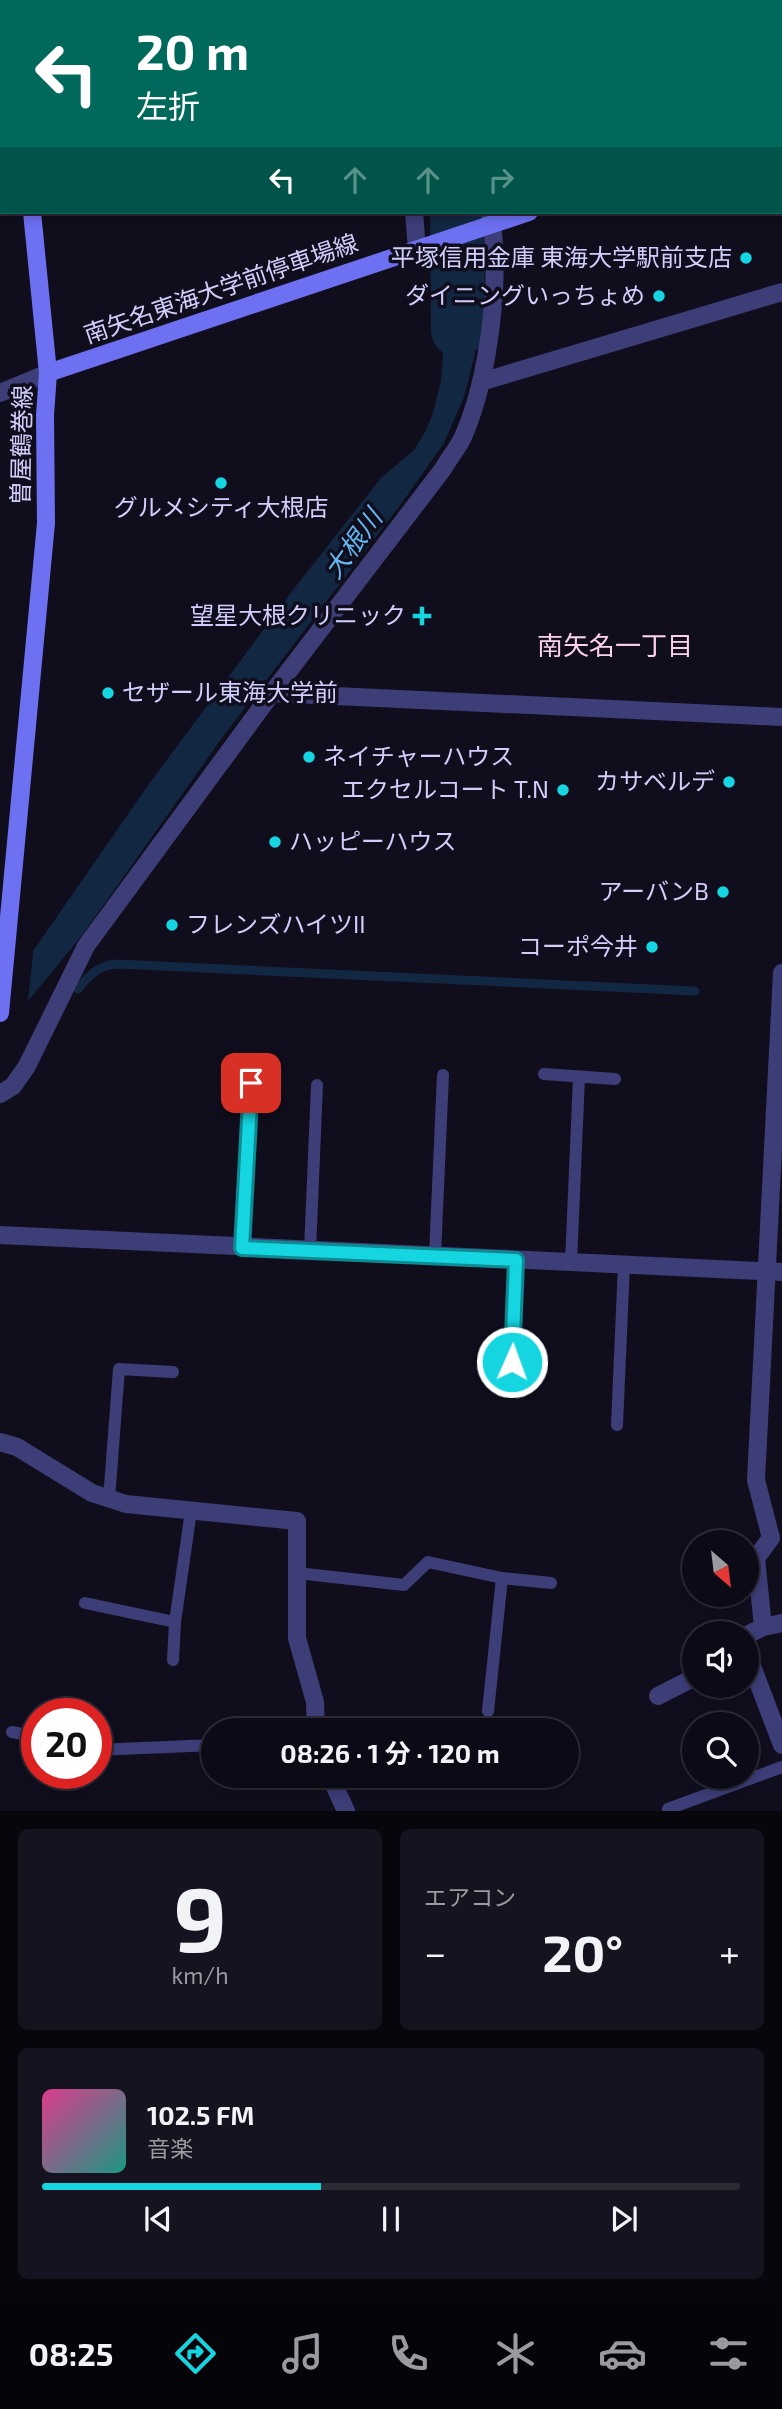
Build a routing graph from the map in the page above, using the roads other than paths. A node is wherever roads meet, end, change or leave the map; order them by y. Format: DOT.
graph roads {
  1 [pos="32,214"];
  2 [pos="414,214"];
  3 [pos="520,214"];
  4 [pos="489,221"];
  5 [pos="422,248"];
  6 [pos="782,292"];
  7 [pos="48,373"];
  8 [pos="481,382"];
  9 [pos="0,393"];
  10 [pos="272,693"];
  11 [pos="782,717"];
  12 [pos="782,973"];
  13 [pos="0,1013"];
  14 [pos="544,1074"];
  15 [pos="443,1075"];
  16 [pos="579,1078"];
  17 [pos="615,1079"];
  18 [pos="251,1083"];
  19 [pos="317,1084"];
  20 [pos="0,1094"];
  21 [pos="0,1235"];
  22 [pos="242,1248"];
  23 [pos="310,1251"];
  24 [pos="435,1255"];
  25 [pos="516,1260"];
  26 [pos="571,1262"];
  27 [pos="624,1264"];
  28 [pos="775,1271"];
  29 [pos="512,1362"];
  30 [pos="173,1372"];
  31 [pos="617,1426"];
  32 [pos="0,1443"];
  33 [pos="109,1499"];
  34 [pos="191,1511"];
  35 [pos="776,1538"];
  36 [pos="297,1573"];
  37 [pos="502,1578"];
  38 [pos="551,1583"];
  39 [pos="85,1603"];
  40 [pos="755,1621"];
  41 [pos="176,1622"];
  42 [pos="782,1623"];
  43 [pos="759,1630"];
  44 [pos="173,1660"];
  45 [pos="682,1684"];
  46 [pos="759,1685"];
  47 [pos="657,1696"];
  48 [pos="488,1712"];
  49 [pos="316,1718"];
  50 [pos="12,1732"];
  51 [pos="21,1734"];
  52 [pos="782,1745"];
  53 [pos="201,1746"];
  54 [pos="112,1749"];
  55 [pos="782,1767"];
  56 [pos="335,1788"];
  57 [pos="668,1809"];
  58 [pos="346,1811"];
  1 -- 7 [label="main road, 曽屋鶴巻線"];
  2 -- 5 [label="street"];
  3 -- 4 [label="main road, 南矢名東海大学前停車場線"];
  4 -- 5 [label="main road, 南矢名東海大学前停車場線"];
  4 -- 8 [label="street"];
  5 -- 7 [label="main road, 南矢名東海大学前停車場線"];
  6 -- 8 [label="street"];
  7 -- 9 [label="street"];
  7 -- 13 [label="main road, 曽屋鶴巻線"];
  8 -- 10 [label="street"];
  10 -- 11 [label="street"];
  10 -- 20 [label="street"];
  12 -- 28 [label="street"];
  14 -- 16 [label="lane"];
  15 -- 24 [label="lane"];
  16 -- 17 [label="lane"];
  16 -- 26 [label="lane"];
  18 -- 22 [label="lane"];
  19 -- 23 [label="lane"];
  21 -- 22 [label="street"];
  22 -- 23 [label="street"];
  23 -- 24 [label="street"];
  24 -- 25 [label="street"];
  25 -- 26 [label="street"];
  25 -- 29 [label="lane"];
  26 -- 27 [label="street"];
  27 -- 28 [label="street"];
  27 -- 31 [label="lane"];
  28 -- 35 [label="street"];
  30 -- 33 [label="lane"];
  32 -- 33 [label="street"];
  33 -- 34 [label="street"];
  34 -- 36 [label="street"];
  34 -- 41 [label="lane"];
  35 -- 40 [label="street"];
  36 -- 37 [label="lane"];
  36 -- 49 [label="street"];
  37 -- 38 [label="lane"];
  37 -- 48 [label="lane"];
  39 -- 41 [label="lane"];
  41 -- 44 [label="lane"];
  42 -- 43 [label="street"];
  45 -- 47 [label="street"];
  46 -- 52 [label="street"];
  50 -- 51 [label="lane"];
  53 -- 54 [label="lane"];
  55 -- 57 [label="lane"];
  56 -- 58 [label="street"];
}
